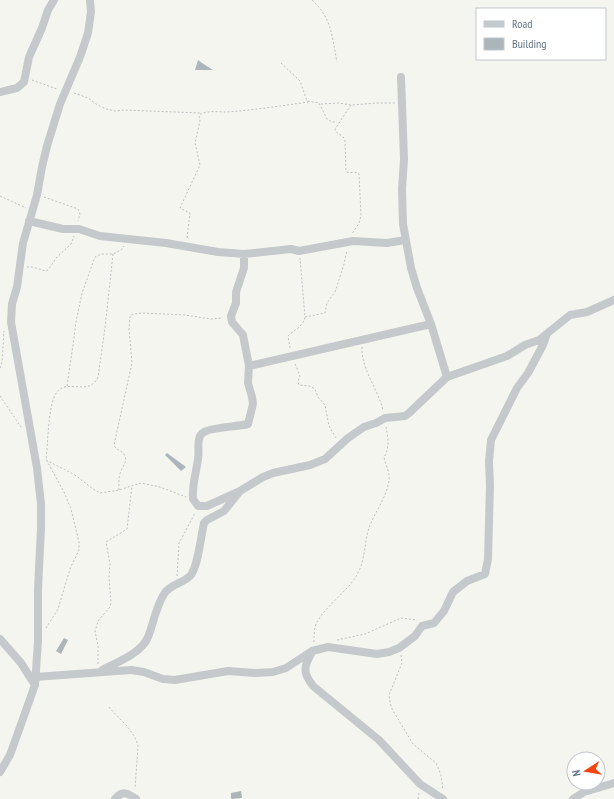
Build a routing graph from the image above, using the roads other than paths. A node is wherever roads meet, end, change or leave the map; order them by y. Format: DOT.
graph roads {
  1 [pos="54,0"];
  2 [pos="90,0"];
  3 [pos="402,77"];
  4 [pos="0,92"];
  5 [pos="29,221"];
  6 [pos="405,240"];
  7 [pos="244,254"];
  8 [pos="614,300"];
  9 [pos="431,324"];
  10 [pos="547,334"];
  11 [pos="249,366"];
  12 [pos="447,377"];
  13 [pos="240,491"];
  14 [pos="0,639"];
  15 [pos="312,651"];
  16 [pos="97,672"];
  17 [pos="35,676"];
  18 [pos="35,685"];
  19 [pos="0,772"];
  20 [pos="614,783"];
  21 [pos="443,796"];
  22 [pos="135,798"];
  23 [pos="115,799"];
  24 [pos="573,799"];
  1 -- 4 [label="street"];
  2 -- 5 [label="street"];
  3 -- 6 [label="street"];
  5 -- 7 [label="street"];
  5 -- 17 [label="street"];
  6 -- 7 [label="street"];
  6 -- 9 [label="street"];
  7 -- 11 [label="street"];
  8 -- 10 [label="street"];
  9 -- 11 [label="street"];
  9 -- 12 [label="street"];
  10 -- 12 [label="street"];
  10 -- 15 [label="street"];
  11 -- 13 [label="street"];
  12 -- 13 [label="street"];
  13 -- 16 [label="street"];
  14 -- 18 [label="street"];
  15 -- 16 [label="street"];
  15 -- 21 [label="street"];
  16 -- 17 [label="street"];
  17 -- 18 [label="street"];
  18 -- 19 [label="street"];
  20 -- 24 [label="street"];
  22 -- 23 [label="street"];
}
